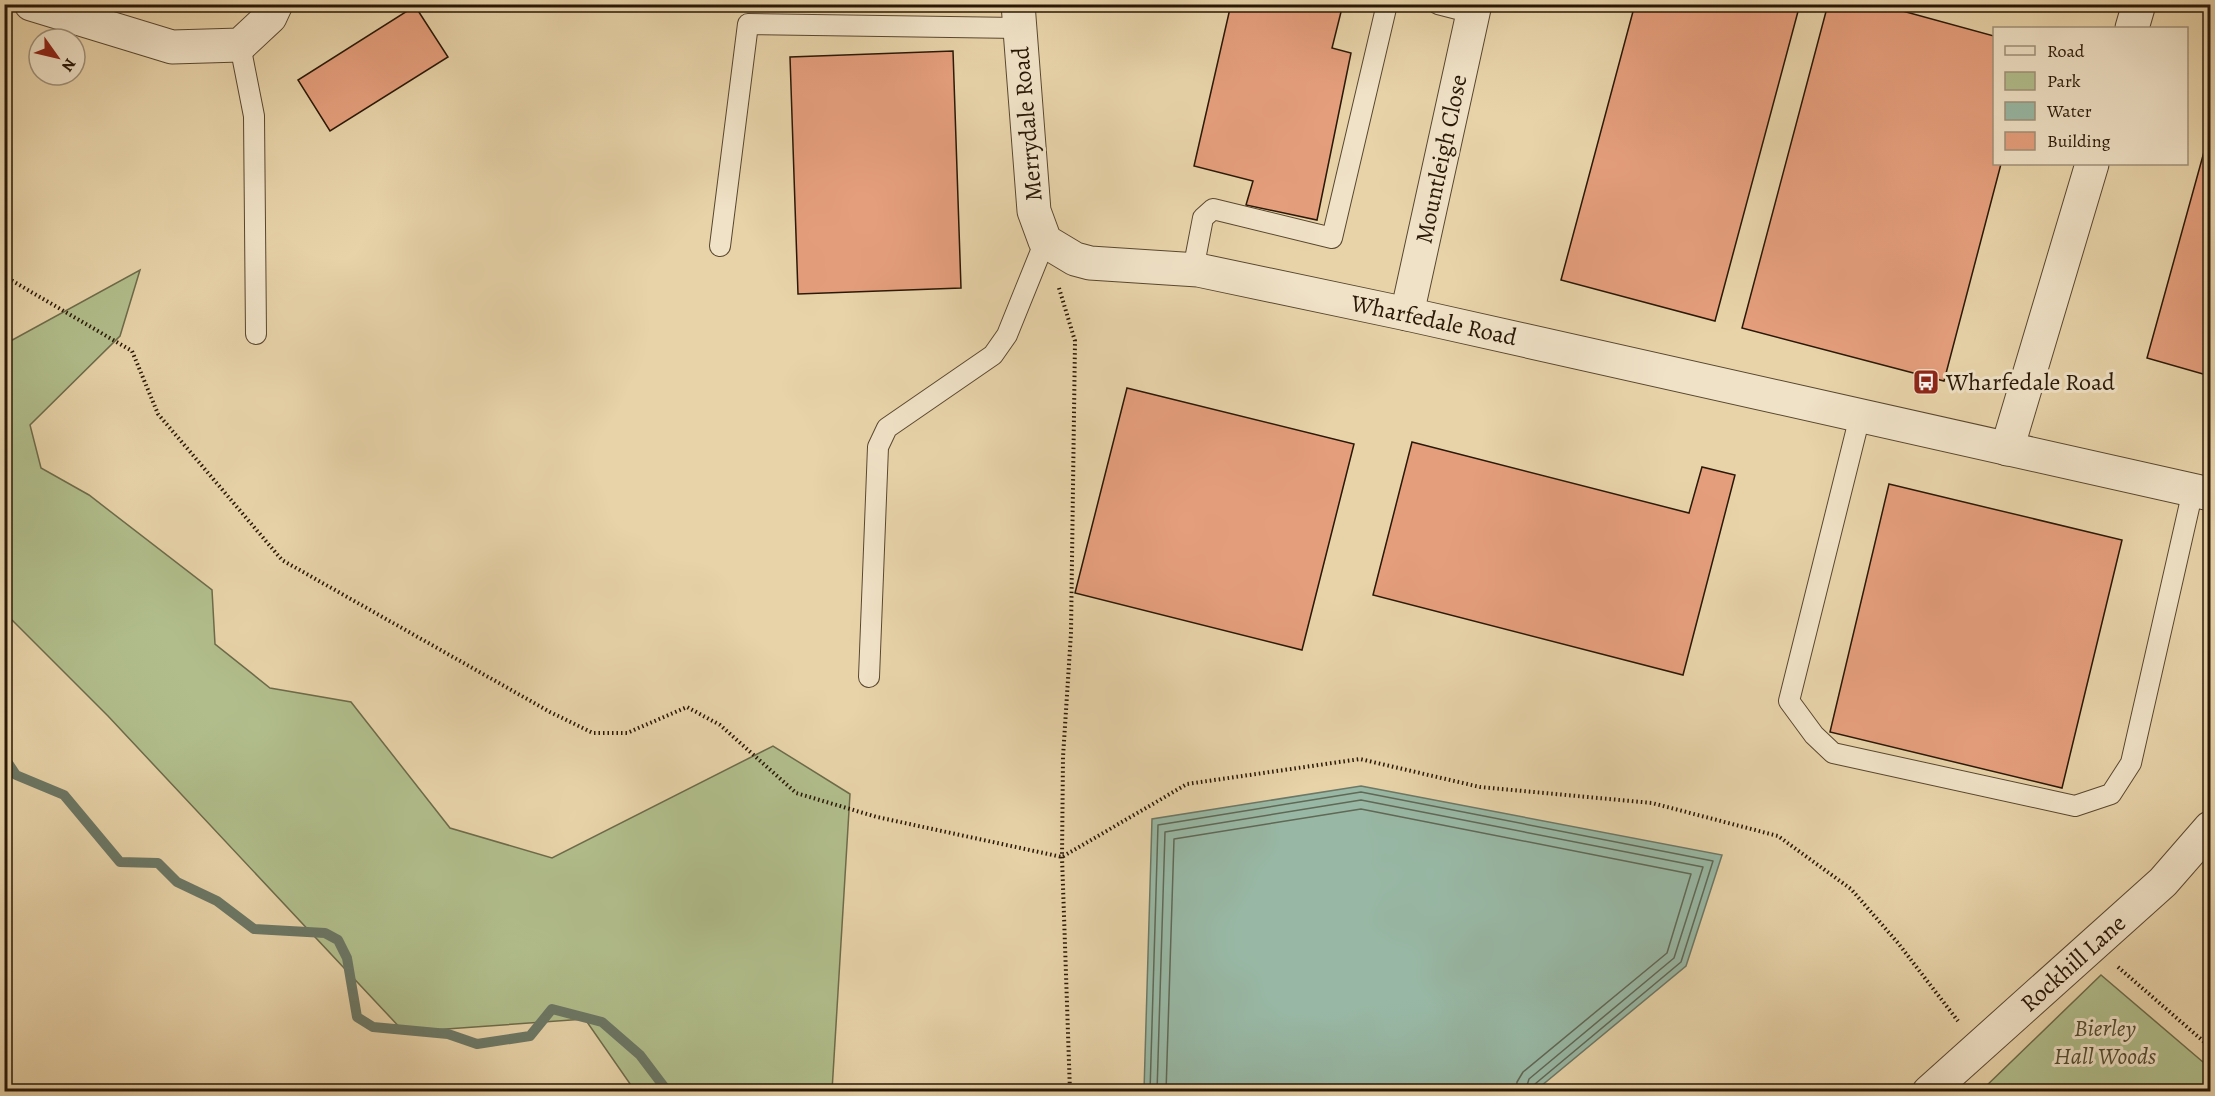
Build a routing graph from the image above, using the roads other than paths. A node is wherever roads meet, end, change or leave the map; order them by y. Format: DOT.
graph roads {
  1 [pos="31,4"];
  2 [pos="276,4"];
  3 [pos="1387,4"];
  4 [pos="1438,4"];
  5 [pos="2139,4"];
  6 [pos="1474,9"];
  7 [pos="1019,16"];
  8 [pos="2132,27"];
  9 [pos="240,45"];
  10 [pos="2092,165"];
  11 [pos="1045,241"];
  12 [pos="720,246"];
  13 [pos="1193,270"];
  14 [pos="1407,314"];
  15 [pos="256,334"];
  16 [pos="1860,416"];
  17 [pos="2007,449"];
  18 [pos="2202,492"];
  19 [pos="869,677"];
  20 [pos="2211,828"];
  21 [pos="1929,1092"];
  1 -- 9 [label="street"];
  2 -- 9 [label="street"];
  3 -- 13 [label="lane"];
  4 -- 6 [label="lane"];
  5 -- 8 [label="street"];
  6 -- 14 [label="street, Mountleigh Close"];
  7 -- 11 [label="street, Merrydale Road"];
  7 -- 12 [label="lane"];
  9 -- 15 [label="lane"];
  10 -- 17 [label="street"];
  11 -- 13 [label="street, Wharfedale Road"];
  11 -- 19 [label="lane"];
  13 -- 14 [label="street, Wharfedale Road"];
  14 -- 16 [label="street, Wharfedale Road"];
  16 -- 17 [label="street, Wharfedale Road"];
  16 -- 18 [label="lane"];
  17 -- 18 [label="street, Wharfedale Road"];
  20 -- 21 [label="street, Rockhill Lane"];
}
